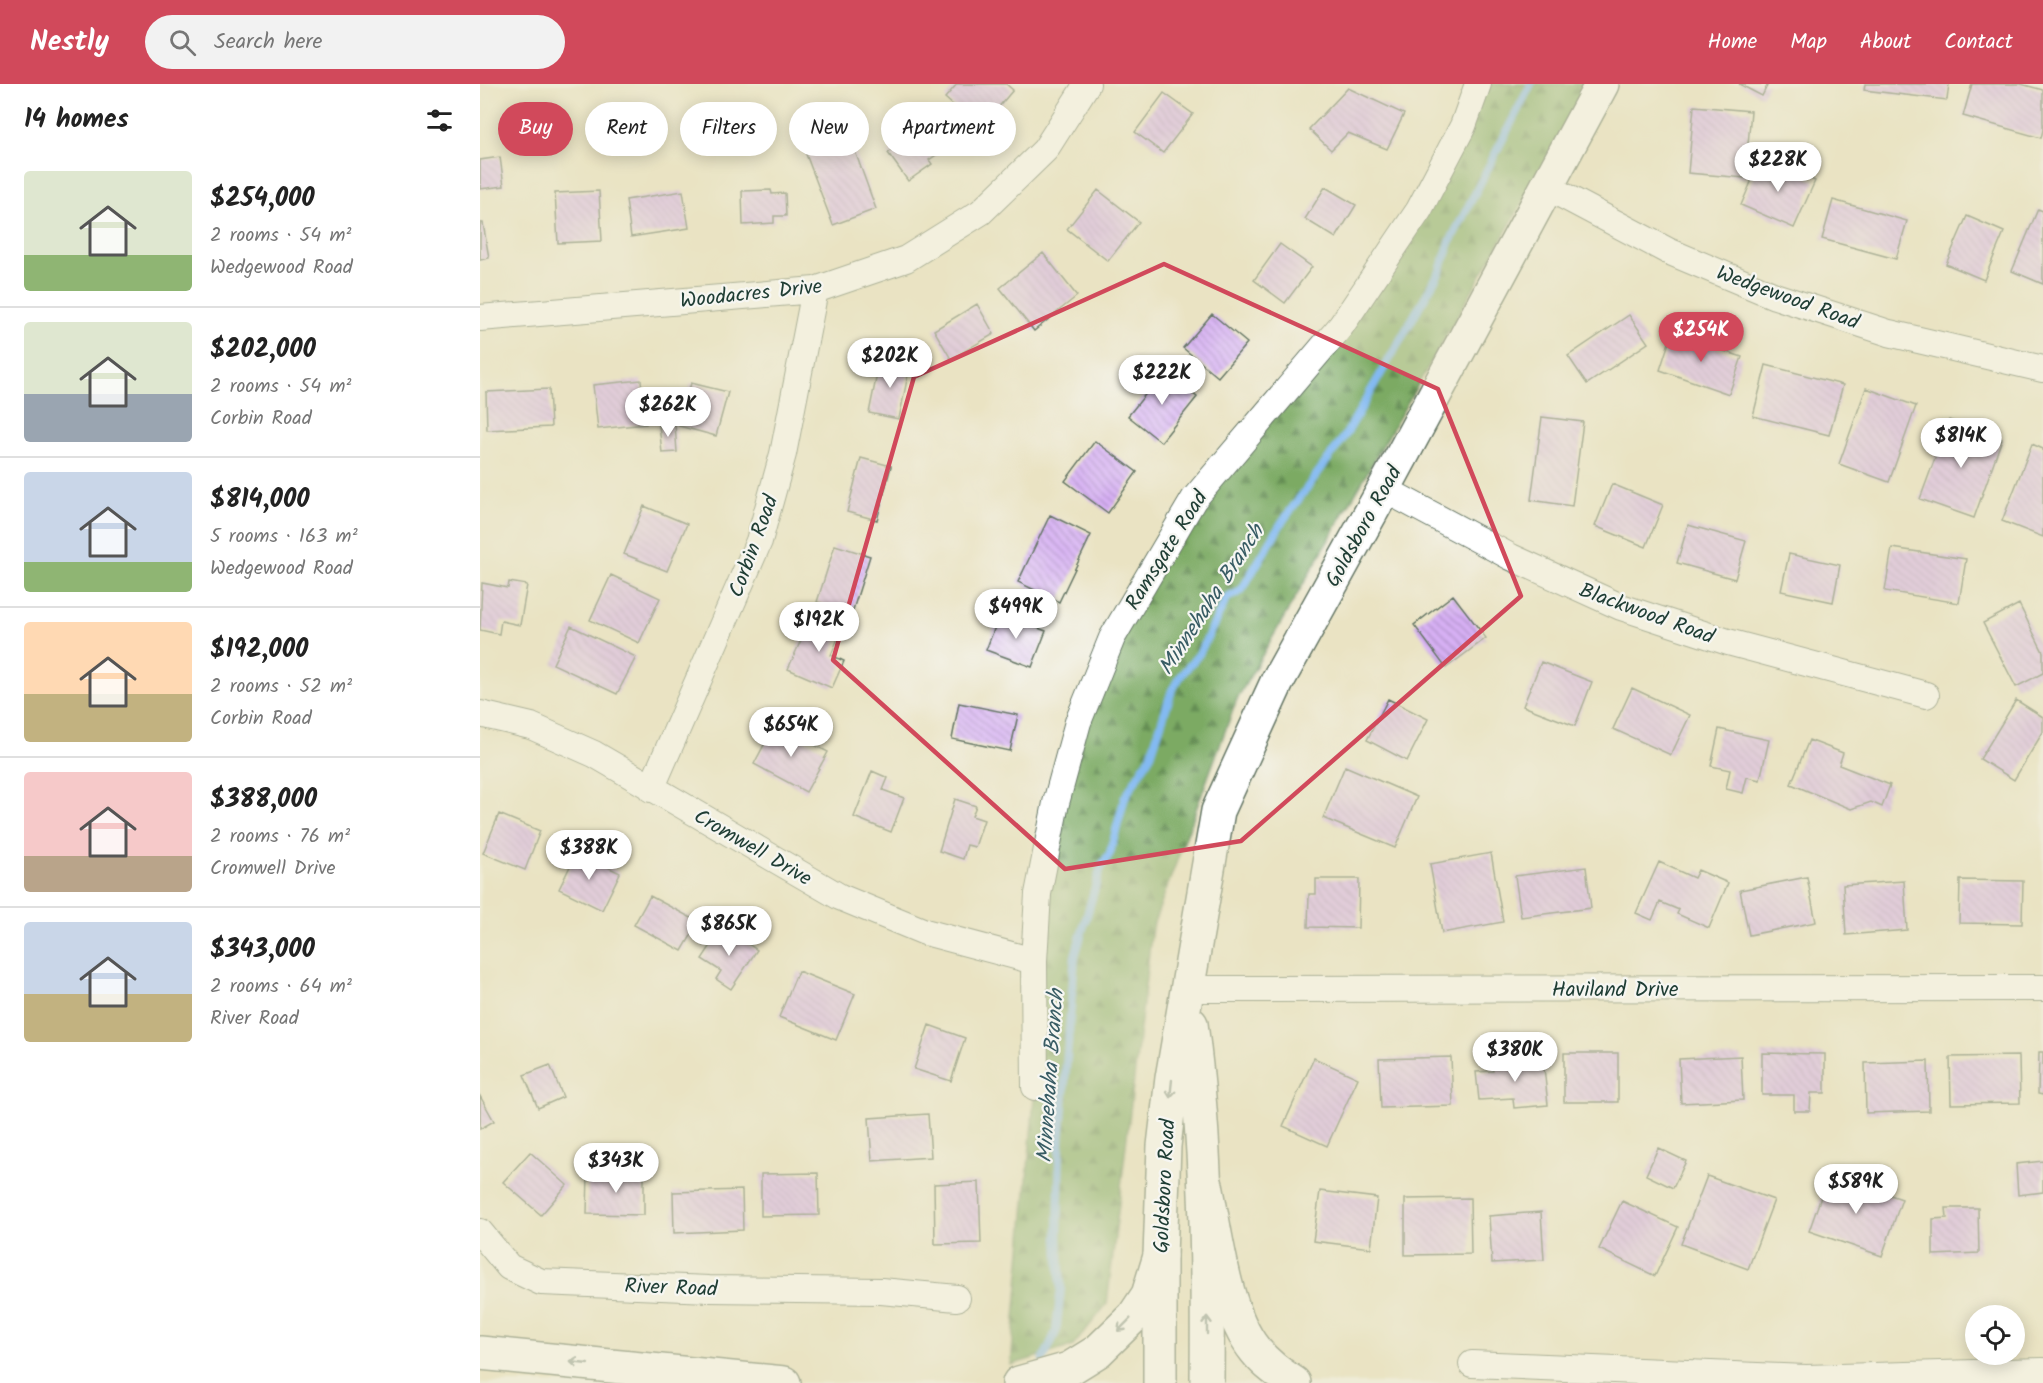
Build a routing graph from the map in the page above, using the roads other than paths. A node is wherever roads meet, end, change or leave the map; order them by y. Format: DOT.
graph roads {
  1 [pos="1087,84"];
  2 [pos="1478,84"];
  3 [pos="1602,84"];
  4 [pos="1547,187"];
  5 [pos="815,290"];
  6 [pos="480,318"];
  7 [pos="2043,369"];
  8 [pos="1384,489"];
  9 [pos="1926,695"];
  10 [pos="480,714"];
  11 [pos="651,789"];
  12 [pos="1034,961"];
  13 [pos="2043,988"];
  14 [pos="1186,990"];
  15 [pos="1035,1087"];
  16 [pos="1206,1185"];
  17 [pos="480,1232"];
  18 [pos="1160,1256"];
  19 [pos="957,1298"];
  20 [pos="480,1353"];
  21 [pos="1472,1364"];
  22 [pos="2043,1371"];
  23 [pos="784,1383"];
  24 [pos="1019,1383"];
  25 [pos="1160,1383"];
  26 [pos="1207,1383"];
  27 [pos="1294,1383"];
  1 -- 5 [label="street, Woodacres Drive"];
  2 -- 12 [label="street, Ramsgate Road"];
  3 -- 4 [label="main road, Goldsboro Road"];
  4 -- 7 [label="street, Wedgewood Road"];
  4 -- 8 [label="main road, Goldsboro Road"];
  5 -- 6 [label="street, Woodacres Drive"];
  5 -- 11 [label="street, Corbin Road"];
  8 -- 9 [label="street, Blackwood Road"];
  8 -- 14 [label="main road, Goldsboro Road"];
  10 -- 11 [label="street, Cromwell Drive"];
  11 -- 12 [label="street, Cromwell Drive"];
  12 -- 15 [label="street, Ramsgate Road"];
  13 -- 14 [label="street, Haviland Drive"];
  14 -- 16 [label="main road, Goldsboro Road"];
  14 -- 18 [label="main road, Goldsboro Road, one-way"];
  26 -- 16 [label="main road, Goldsboro Road, one-way"];
  16 -- 27 [label="main road"];
  17 -- 19 [label="street, River Road"];
  18 -- 24 [label="main road, one-way"];
  18 -- 25 [label="main road, Goldsboro Road"];
  23 -- 20 [label="main road, one-way"];
  21 -- 22 [label="street"];
}
